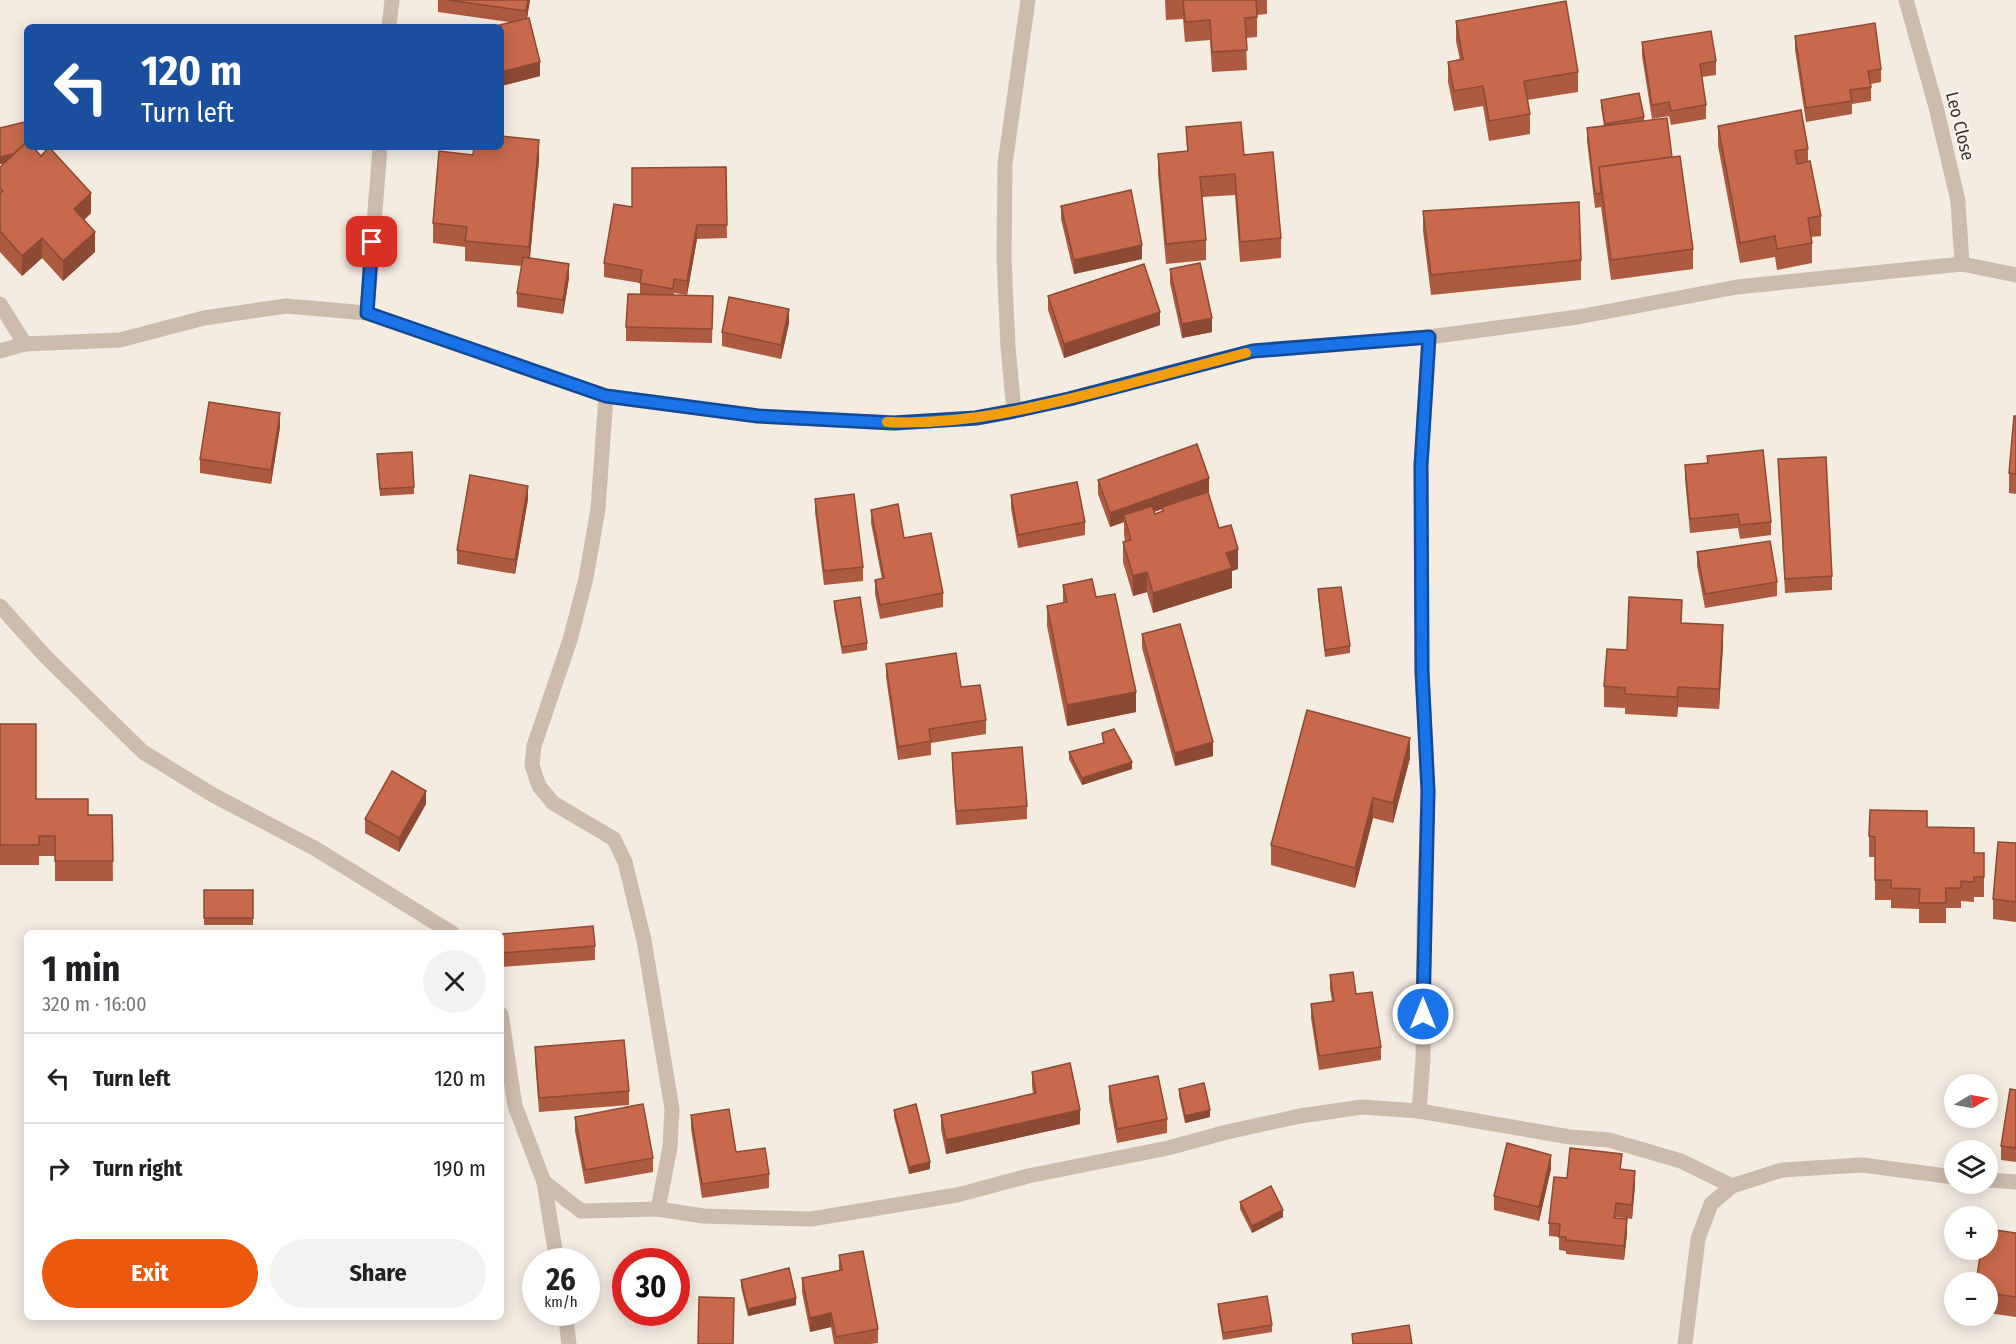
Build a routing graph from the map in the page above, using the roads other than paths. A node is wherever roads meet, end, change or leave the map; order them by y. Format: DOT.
graph roads {
  1 [pos="392,0"];
  2 [pos="1028,0"];
  3 [pos="1906,0"];
  4 [pos="389,24"];
  5 [pos="380,150"];
  6 [pos="1962,264"];
  7 [pos="2016,275"];
  8 [pos="0,304"];
  9 [pos="367,313"];
  10 [pos="1429,337"];
  11 [pos="25,344"];
  12 [pos="0,351"];
  13 [pos="606,396"];
  14 [pos="1014,411"];
  15 [pos="0,606"];
  16 [pos="447,930"];
  17 [pos="504,1034"];
  18 [pos="1419,1111"];
  19 [pos="1944,1176"];
  20 [pos="1998,1181"];
  21 [pos="544,1182"];
  22 [pos="2016,1182"];
  23 [pos="1732,1186"];
  24 [pos="658,1209"];
  25 [pos="555,1248"];
  26 [pos="567,1326"];
  27 [pos="569,1344"];
  28 [pos="1685,1344"];
  1 -- 4 [label="street"];
  2 -- 14 [label="street"];
  3 -- 6 [label="street, Leo Close"];
  5 -- 9 [label="street"];
  6 -- 7 [label="street"];
  6 -- 10 [label="street"];
  8 -- 11 [label="street"];
  9 -- 11 [label="street"];
  9 -- 13 [label="street"];
  10 -- 14 [label="street"];
  10 -- 18 [label="street"];
  11 -- 12 [label="street"];
  13 -- 14 [label="street"];
  13 -- 24 [label="street"];
  15 -- 16 [label="street"];
  17 -- 21 [label="street"];
  18 -- 23 [label="street"];
  18 -- 24 [label="street"];
  19 -- 23 [label="street"];
  20 -- 22 [label="street"];
  21 -- 24 [label="street"];
  21 -- 25 [label="street"];
  23 -- 28 [label="street"];
  26 -- 27 [label="street"];
}
